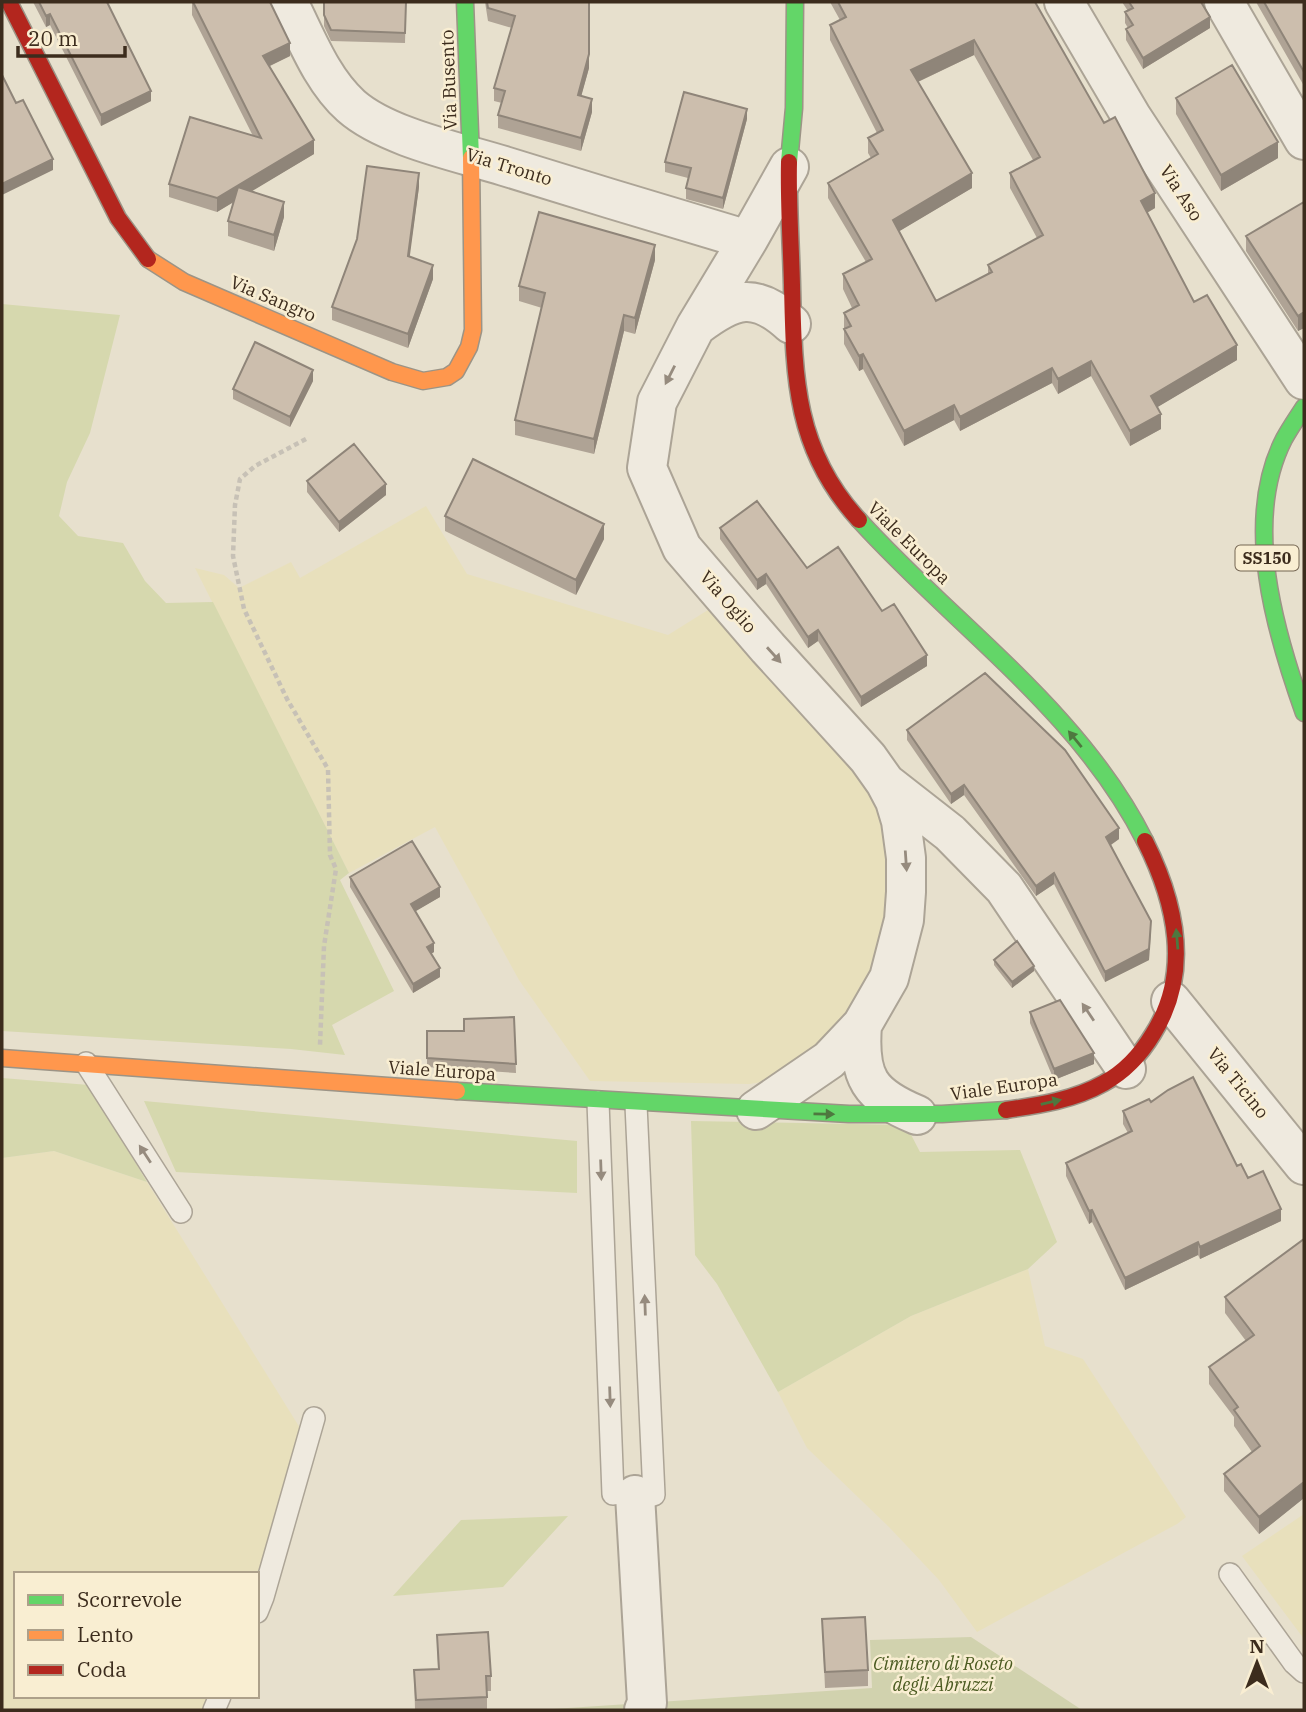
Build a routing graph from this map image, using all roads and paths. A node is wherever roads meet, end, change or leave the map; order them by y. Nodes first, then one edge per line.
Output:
1 (9, 2) edge
2 (288, 2) edge
3 (464, 2) edge
4 (795, 2) edge
5 (1065, 2) edge
6 (1224, 2) edge
7 (1304, 140) edge
8 (471, 156) junction
9 (789, 167) junction
10 (748, 240) junction
11 (791, 324) junction
12 (696, 326) junction
13 (1304, 380) edge
14 (1304, 407) edge
15 (306, 439) dead end
16 (1304, 713) edge
17 (885, 782) junction
18 (1171, 1001) junction
19 (862, 1025) junction
20 (2, 1058) edge
21 (86, 1063) junction
22 (1126, 1069) junction
23 (319, 1081) junction
24 (598, 1102) junction
25 (636, 1105) junction
26 (756, 1110) junction
27 (917, 1115) junction
28 (1304, 1164) edge
29 (181, 1212) dead end
30 (314, 1418) dead end
31 (634, 1495) junction
32 (1230, 1574) dead end
33 (259, 1606) edge
34 (1304, 1672) edge
35 (643, 1710) edge

1 - 8 street, Via Sangro
2 - 8 street, Via Tronto
3 - 8 street, Via Busento
4 - 9 street, Viale Europa
5 - 13 street, Via Aso
6 - 7 street
8 - 10 street, Via Tronto
9 - 10 street, Via Oglio
9 - 11 street, Viale Europa
10 - 12 street, Via Oglio
11 - 12 street
18 -> 11 street, Viale Europa
12 -> 17 street, Via Oglio
14 - 16 street, SS150
15 - 23 path
17 -> 19 street, Via Oglio
22 -> 17 street
18 - 22 street, Viale Europa
18 - 28 street, Via Ticino
19 - 26 street, Via Oglio
19 - 27 street
20 - 21 street, Viale Europa
21 - 23 street, Viale Europa
29 -> 21 lane
27 -> 22 street, Viale Europa
23 - 24 street, Viale Europa
24 - 25 street, Viale Europa
24 -> 31 lane
25 - 26 street, Viale Europa
31 -> 25 lane
26 -> 27 street, Viale Europa
30 - 33 lane
31 - 35 street
32 - 34 lane

